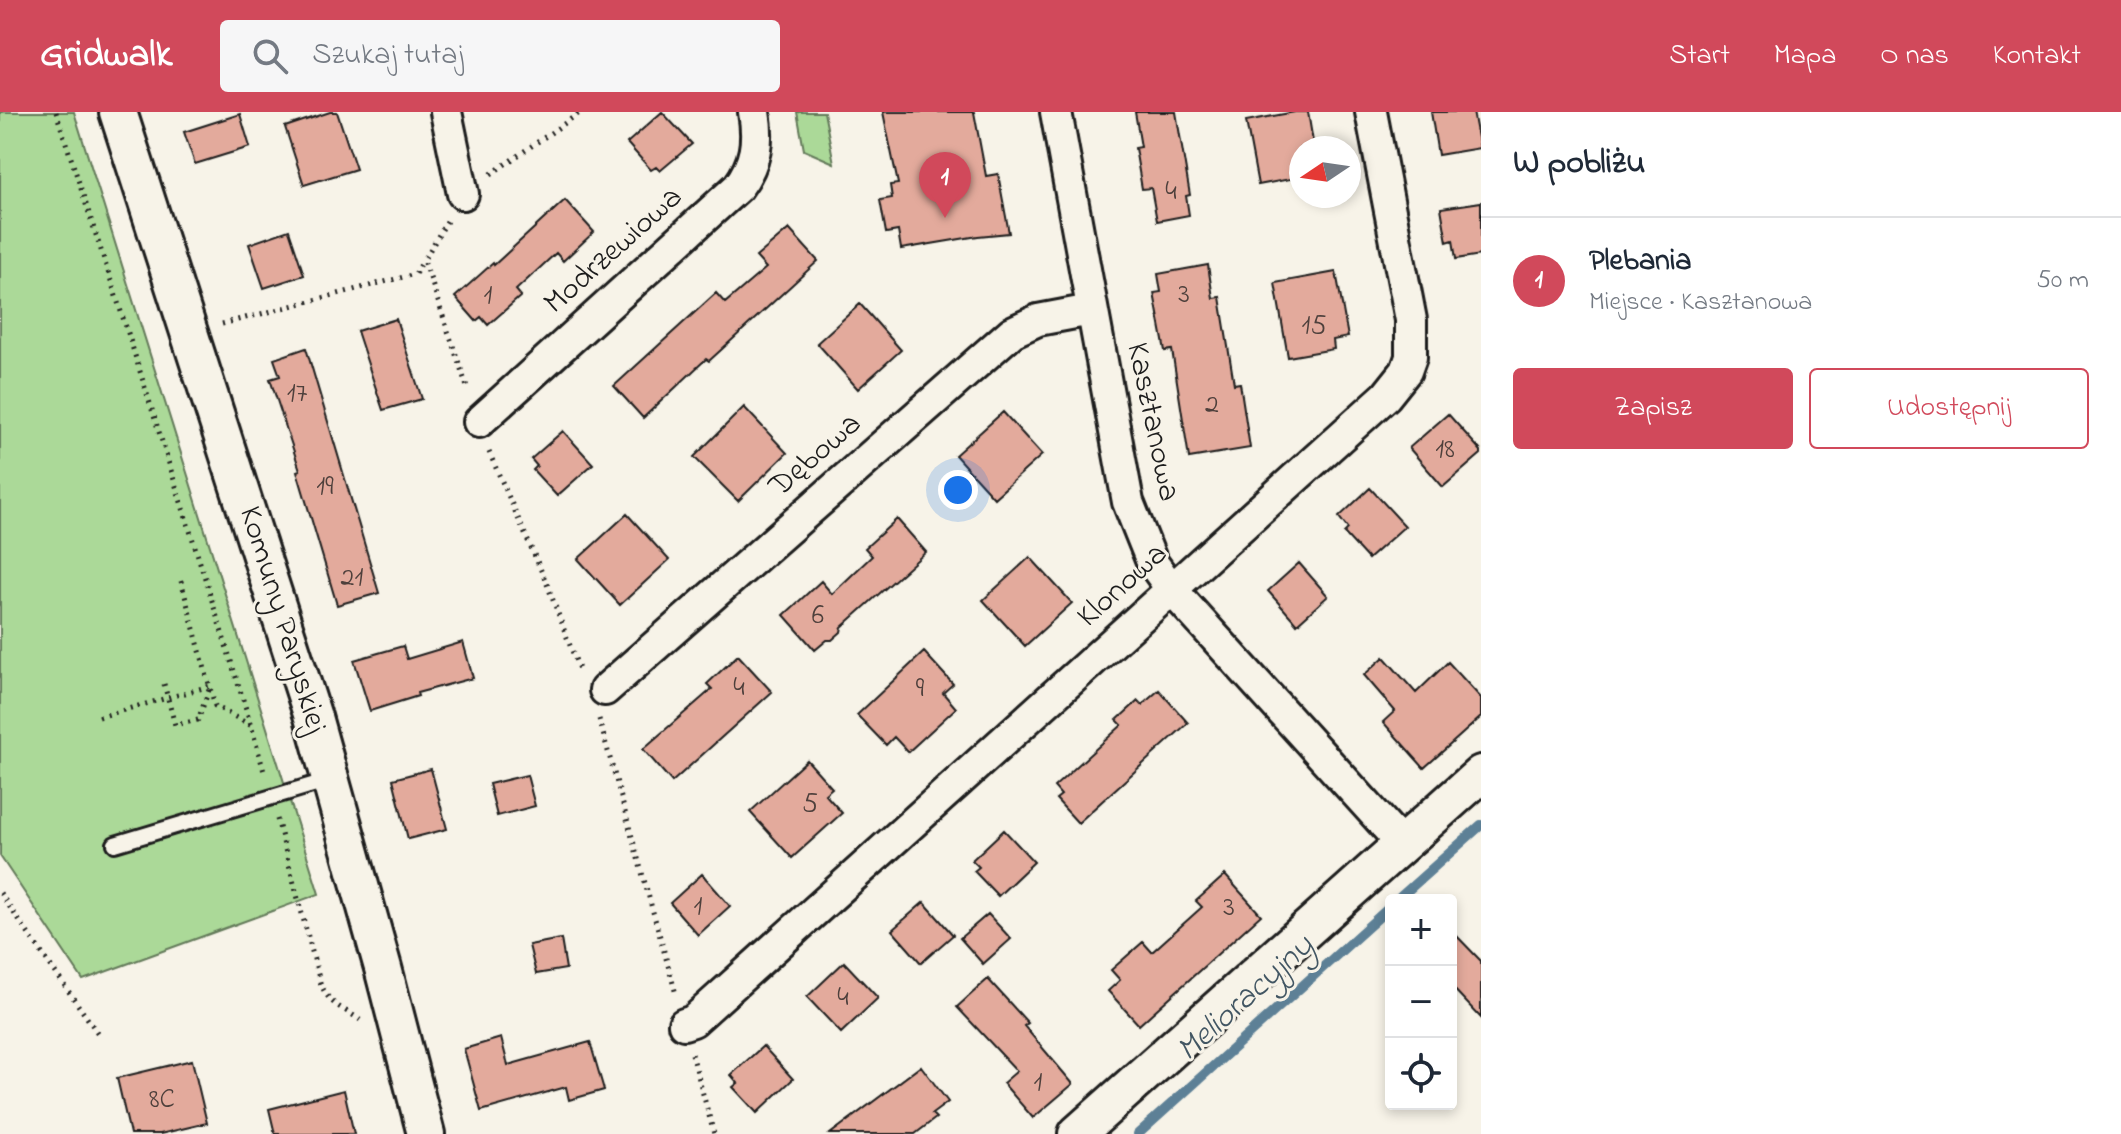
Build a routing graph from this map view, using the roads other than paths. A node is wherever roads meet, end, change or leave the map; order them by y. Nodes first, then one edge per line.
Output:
1 (118, 112) edge
2 (446, 112) edge
3 (754, 112) edge
4 (1056, 112) edge
5 (1371, 112) edge
6 (463, 194) road end
7 (1091, 310) junction
8 (479, 422) road end
9 (1172, 590) junction
10 (595, 693) road end
11 (1481, 774) edge
12 (331, 779) junction
13 (115, 844) dead end
14 (1402, 844) junction
15 (684, 1024) road end
16 (426, 1134) edge
17 (1077, 1134) edge

1 - 12 street, Komuny Paryskiej
2 - 6 street
3 - 8 street, Modrzewiowa
4 - 7 street, Kasztanowa
5 - 9 street, Klonowa
7 - 9 street, Kasztanowa
7 - 10 street, Dębowa
9 - 14 street, Kasztanowa
9 - 15 street, Klonowa
11 - 14 street
12 - 13 lane
12 - 16 street, Komuny Paryskiej
14 - 17 street

